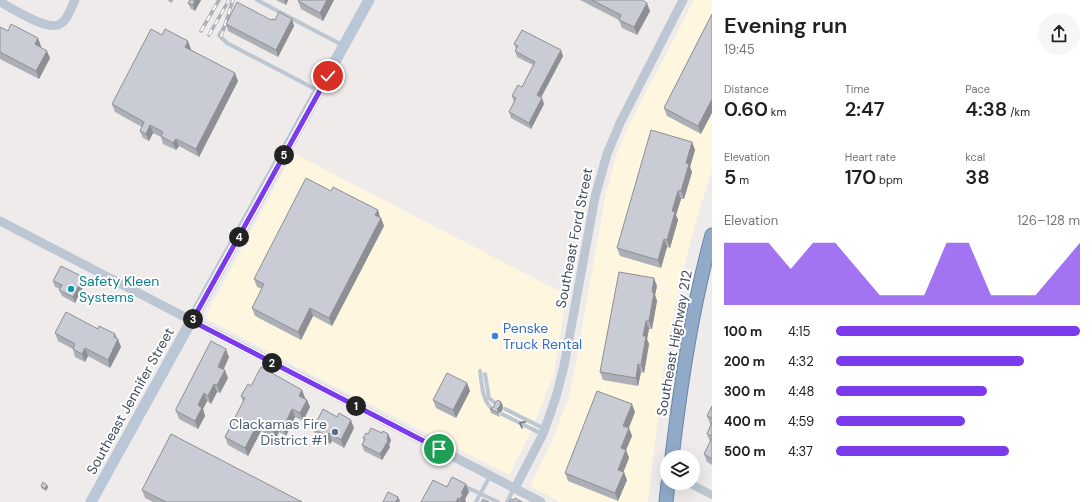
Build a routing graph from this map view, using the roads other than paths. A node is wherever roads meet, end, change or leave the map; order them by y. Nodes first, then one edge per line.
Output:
1 (75, 0) edge
2 (257, 0) edge
3 (369, 0) edge
4 (683, 0) edge
5 (0, 2) edge
6 (232, 13) edge
7 (344, 46) junction
8 (319, 91) junction
9 (0, 221) edge
10 (712, 235) edge
11 (192, 321) junction
12 (480, 371) dead end
13 (485, 374) dead end
14 (496, 404) edge
15 (493, 409) edge
16 (504, 409) dead end
17 (502, 414) dead end
18 (544, 432) junction
19 (673, 450) edge
20 (490, 476) junction
21 (455, 482) edge
22 (514, 488) junction
23 (700, 489) edge
24 (667, 490) edge
25 (480, 494) junction
26 (712, 495) edge
27 (486, 496) junction
28 (91, 502) edge
29 (476, 502) edge
30 (484, 502) edge
31 (498, 502) edge
32 (507, 502) edge
33 (541, 502) edge
34 (666, 502) edge

1 - 5 street
2 - 7 lane
3 - 7 main road, Southeast Jennifer Street
4 - 18 street, Southeast Ford Street
6 - 8 lane
7 - 8 main road, Southeast Jennifer Street
8 - 11 main road, Southeast Jennifer Street
9 - 11 street
10 - 19 highway, Southeast Highway 212
11 - 20 street
11 - 28 main road, Southeast Jennifer Street
12 - 15 lane
13 - 14 lane
16 - 18 lane
18 -> 17 lane
18 - 22 street, Southeast Ford Street
20 - 22 street
20 - 25 lane
21 - 25 lane
22 - 32 lane
22 - 33 street
23 - 26 street
24 - 34 highway
25 - 27 lane
25 - 29 lane
27 - 30 lane
27 - 31 lane

